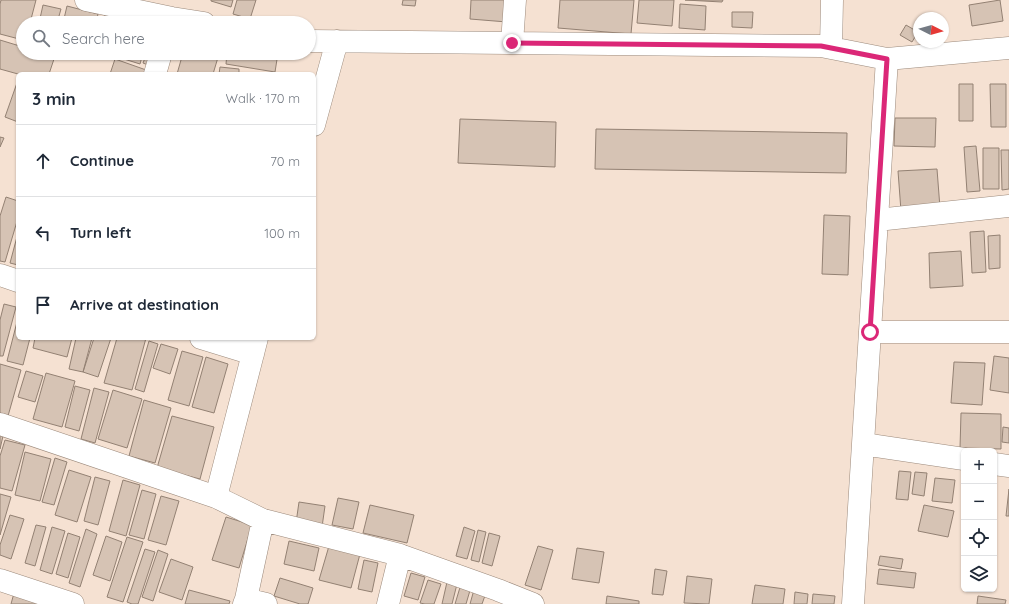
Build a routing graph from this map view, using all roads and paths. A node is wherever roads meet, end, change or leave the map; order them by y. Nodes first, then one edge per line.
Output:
1 (86, 0) edge
2 (515, 0) edge
3 (832, 0) edge
4 (173, 14) edge
5 (316, 40) edge
6 (336, 41) junction
7 (512, 43) junction
8 (831, 48) junction
9 (1009, 48) edge
10 (887, 59) junction
11 (159, 60) edge
12 (156, 72) edge
13 (316, 117) edge
14 (1009, 206) edge
15 (877, 220) junction
16 (0, 276) edge
17 (16, 280) edge
18 (870, 332) junction
19 (1009, 332) edge
20 (214, 340) edge
21 (255, 346) edge
22 (0, 424) edge
23 (863, 444) junction
24 (961, 460) edge
25 (997, 464) edge
26 (1009, 466) edge
27 (216, 497) junction
28 (263, 520) junction
29 (400, 555) junction
30 (0, 580) edge
31 (252, 602) edge
32 (73, 604) edge
33 (388, 604) edge
34 (533, 604) edge
35 (853, 604) edge

1 - 4 street
2 - 7 street
3 - 8 street
5 - 6 street
6 - 7 street
6 - 13 street
7 - 8 street
8 - 10 street
9 - 10 street
10 - 15 street
11 - 12 street
14 - 15 street
15 - 18 street
16 - 17 street
18 - 19 street
18 - 23 street
20 - 21 street
21 - 27 street
22 - 27 street
23 - 24 street
23 - 35 street
25 - 26 street
27 - 28 street
28 - 29 street
28 - 31 street
29 - 33 street
29 - 34 street
30 - 32 street

